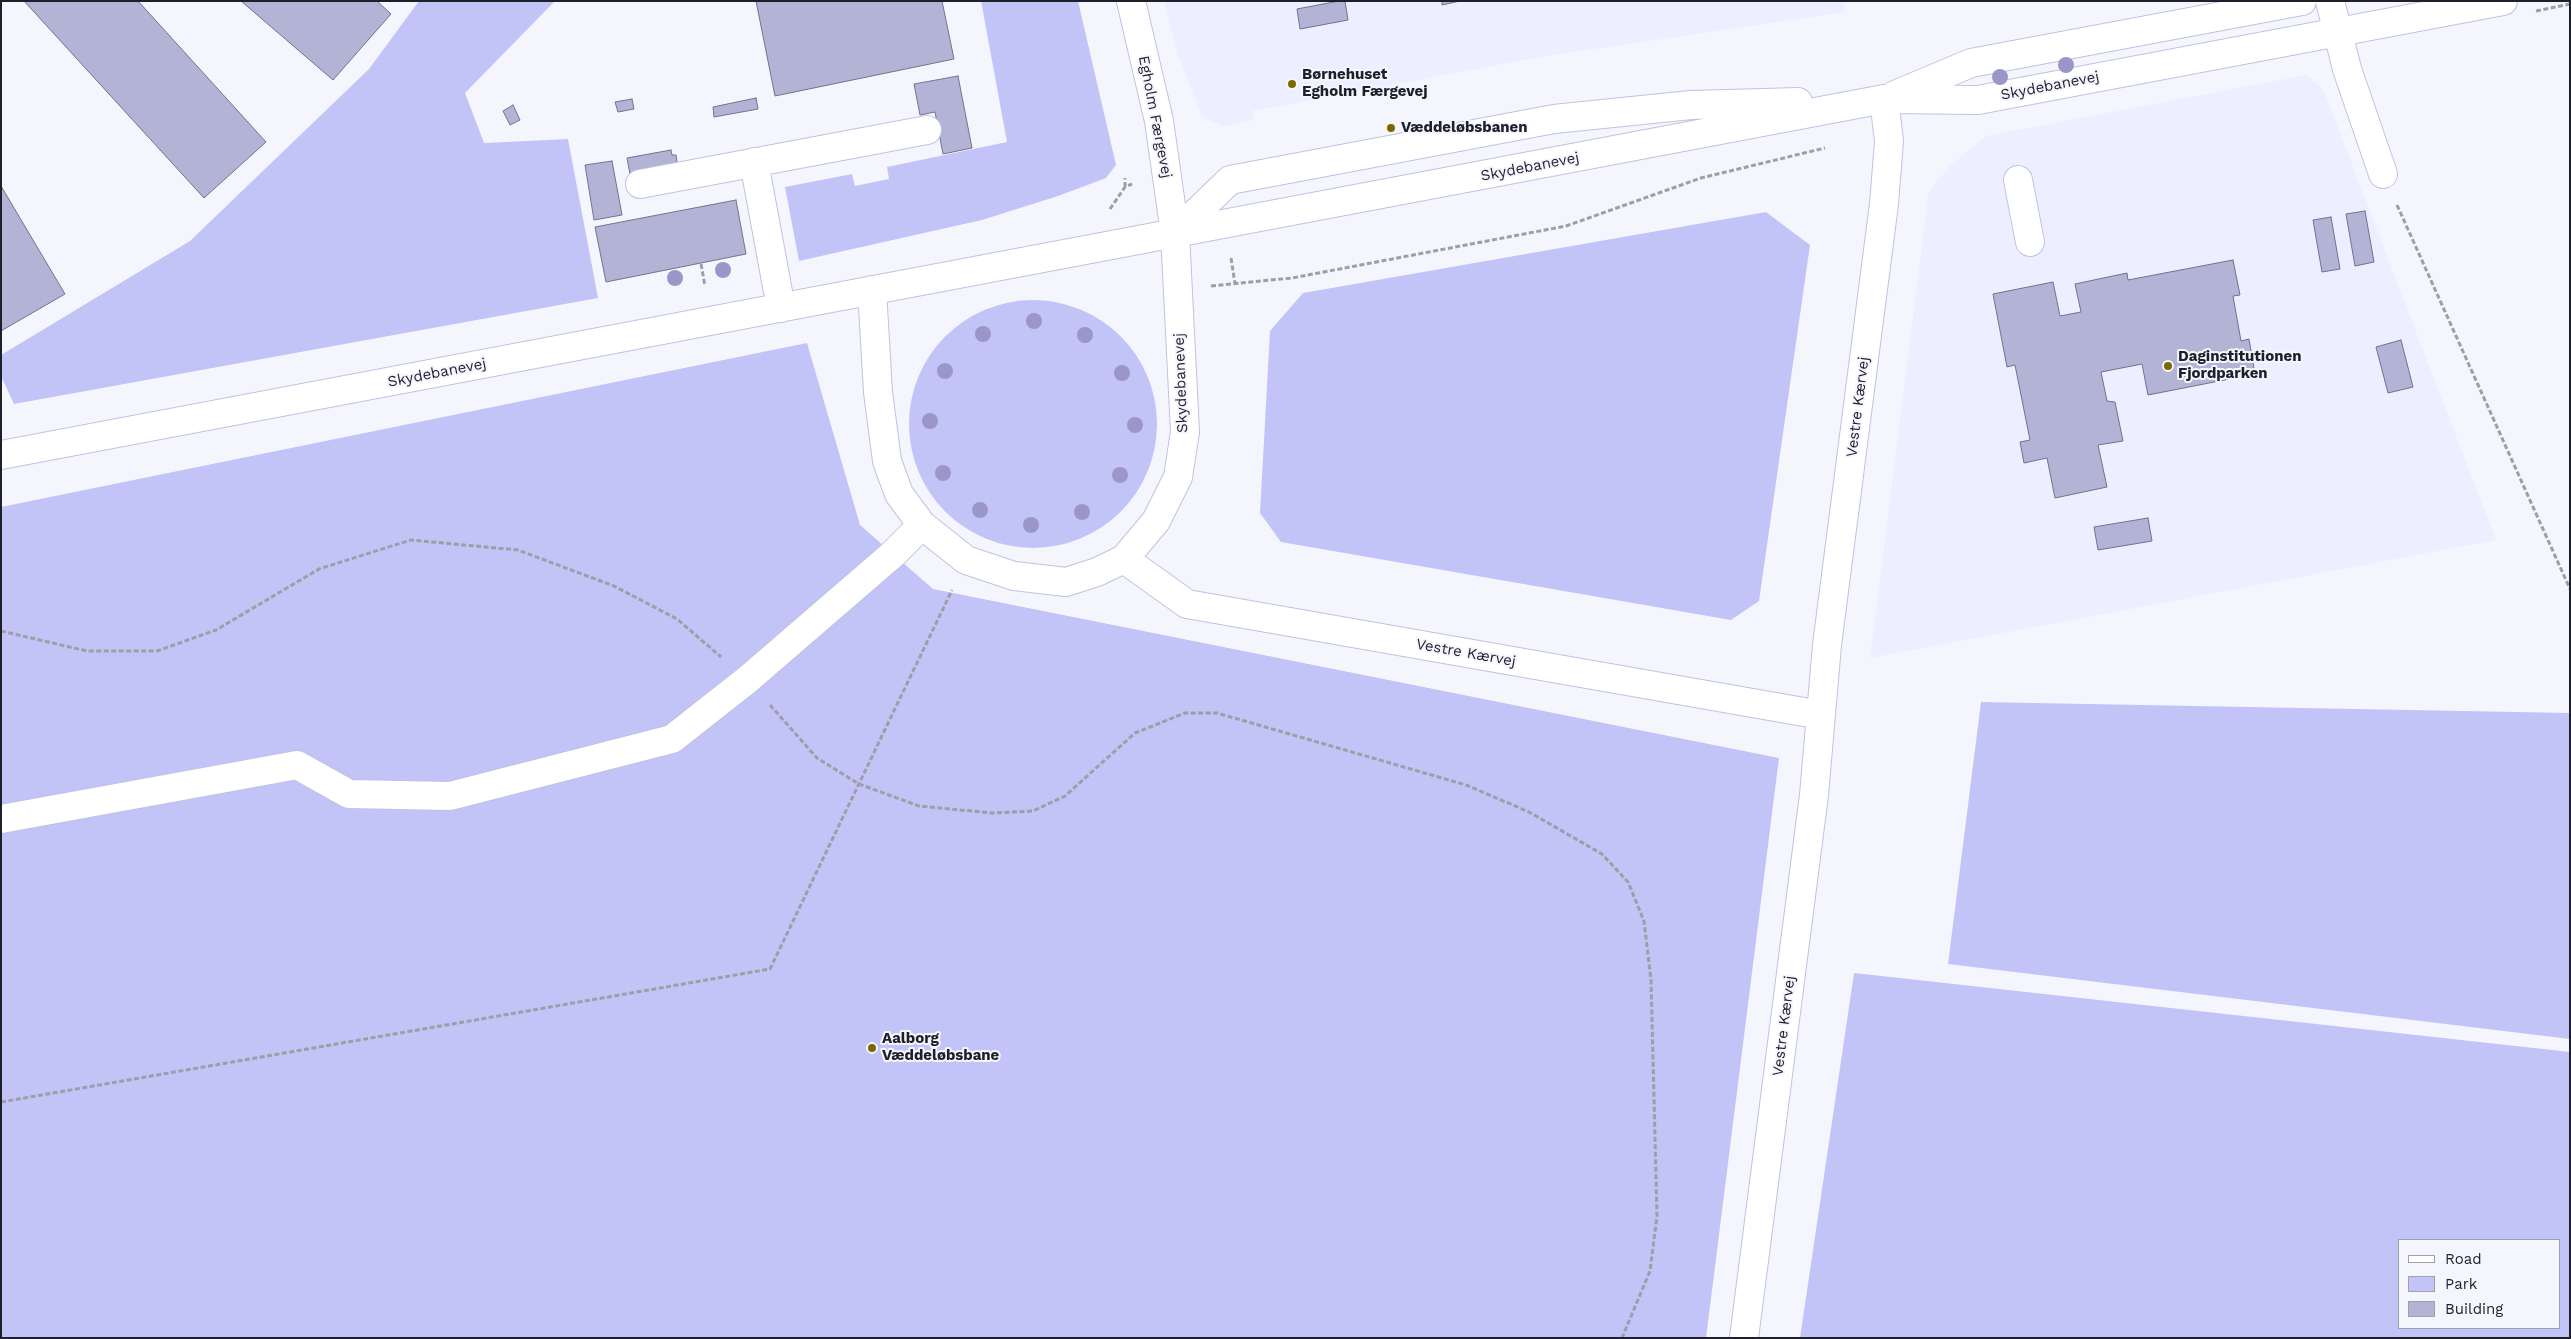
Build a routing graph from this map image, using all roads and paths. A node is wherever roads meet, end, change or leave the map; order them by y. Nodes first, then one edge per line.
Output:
1 (1131, 1) edge
2 (2302, 1) edge
3 (2330, 1) edge
4 (2503, 1) edge
5 (2206, 10) edge
6 (2338, 32) junction
7 (2215, 55) junction
8 (1884, 99) junction
9 (927, 130) dead end
10 (754, 162) junction
11 (2383, 174) joint
12 (1126, 178) dead end
13 (2018, 180) dead end
14 (640, 184) dead end
15 (1125, 187) dead end
16 (1175, 233) junction
17 (2030, 242) dead end
18 (872, 290) junction
19 (782, 308) junction
20 (1, 455) edge
21 (922, 525) junction
22 (1124, 559) junction
23 (966, 560) junction
24 (2570, 588) edge
25 (1, 631) edge
26 (747, 680) junction
27 (1821, 715) junction
28 (859, 784) junction
29 (1, 820) edge
30 (1, 1102) edge
31 (1622, 1338) edge
32 (1744, 1338) edge

1 - 16 street, Egholm Færgevej
2 - 5 street, Skydebanevej
3 - 6 street
4 - 6 street, Skydebanevej
5 - 7 street
5 - 8 street, Skydebanevej
6 - 7 street, Skydebanevej
6 - 11 street
7 - 8 street, Skydebanevej
8 - 16 street, Skydebanevej
8 - 16 street
8 - 27 street, Vestre Kærvej
9 - 10 street
10 - 14 street
10 - 19 street
11 - 24 path
12 - 15 path
13 - 17 street
16 - 18 street, Skydebanevej
16 - 22 street, Skydebanevej
18 - 19 street, Skydebanevej
18 - 21 street, Skydebanevej
19 - 20 street, Skydebanevej
21 - 23 street, Skydebanevej
21 - 26 street
22 - 23 street, Skydebanevej
22 - 27 street, Vestre Kærvej
23 - 28 path
25 - 26 path
26 - 28 path
26 - 29 street
27 - 32 street, Vestre Kærvej
28 - 30 path
28 - 31 path

